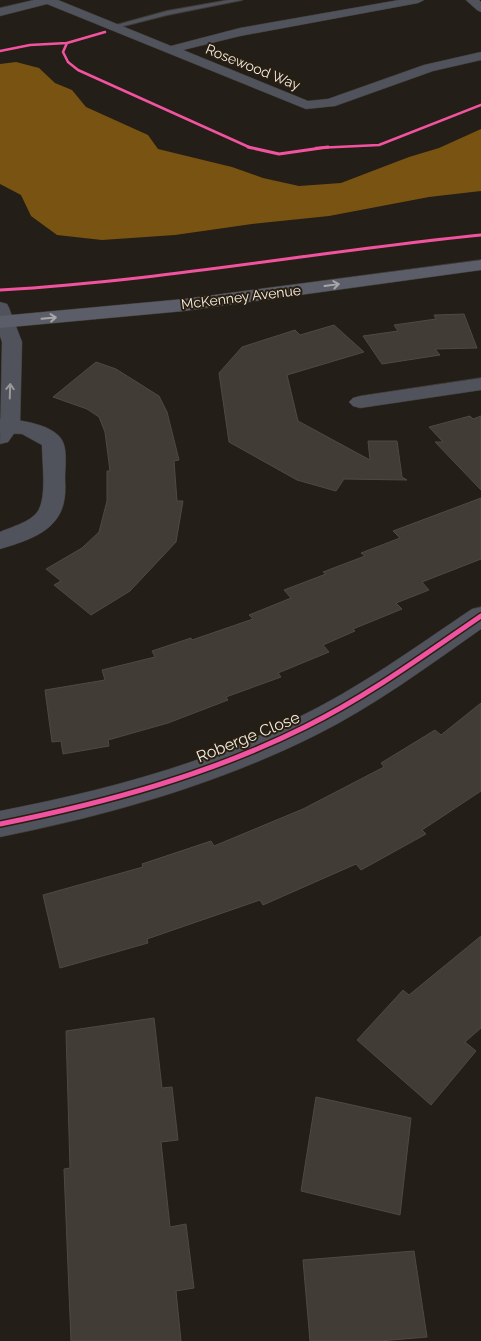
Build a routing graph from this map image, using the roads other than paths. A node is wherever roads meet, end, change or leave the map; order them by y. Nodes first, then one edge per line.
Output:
1 (48, 0) edge
2 (239, 0) edge
3 (418, 0) edge
4 (472, 0) edge
5 (481, 8) edge
6 (0, 12) edge
7 (112, 26) junction
8 (169, 50) junction
9 (481, 56) edge
10 (481, 249) edge
11 (481, 265) edge
12 (1, 314) edge
13 (481, 384) edge
14 (360, 402) dead end
15 (3, 429) edge
16 (0, 541) edge
17 (481, 616) edge
18 (0, 824) edge

1 - 6 street
1 - 7 street, Rosewood Way
2 - 7 lane
3 - 8 street
4 - 5 street
7 - 8 street, Rosewood Way
8 - 9 street, Rosewood Way
10 - 12 main road, McKenney Avenue
12 -> 11 main road, McKenney Avenue
15 -> 12 street
13 - 14 street
15 - 16 street
17 - 18 street, Roberge Close

